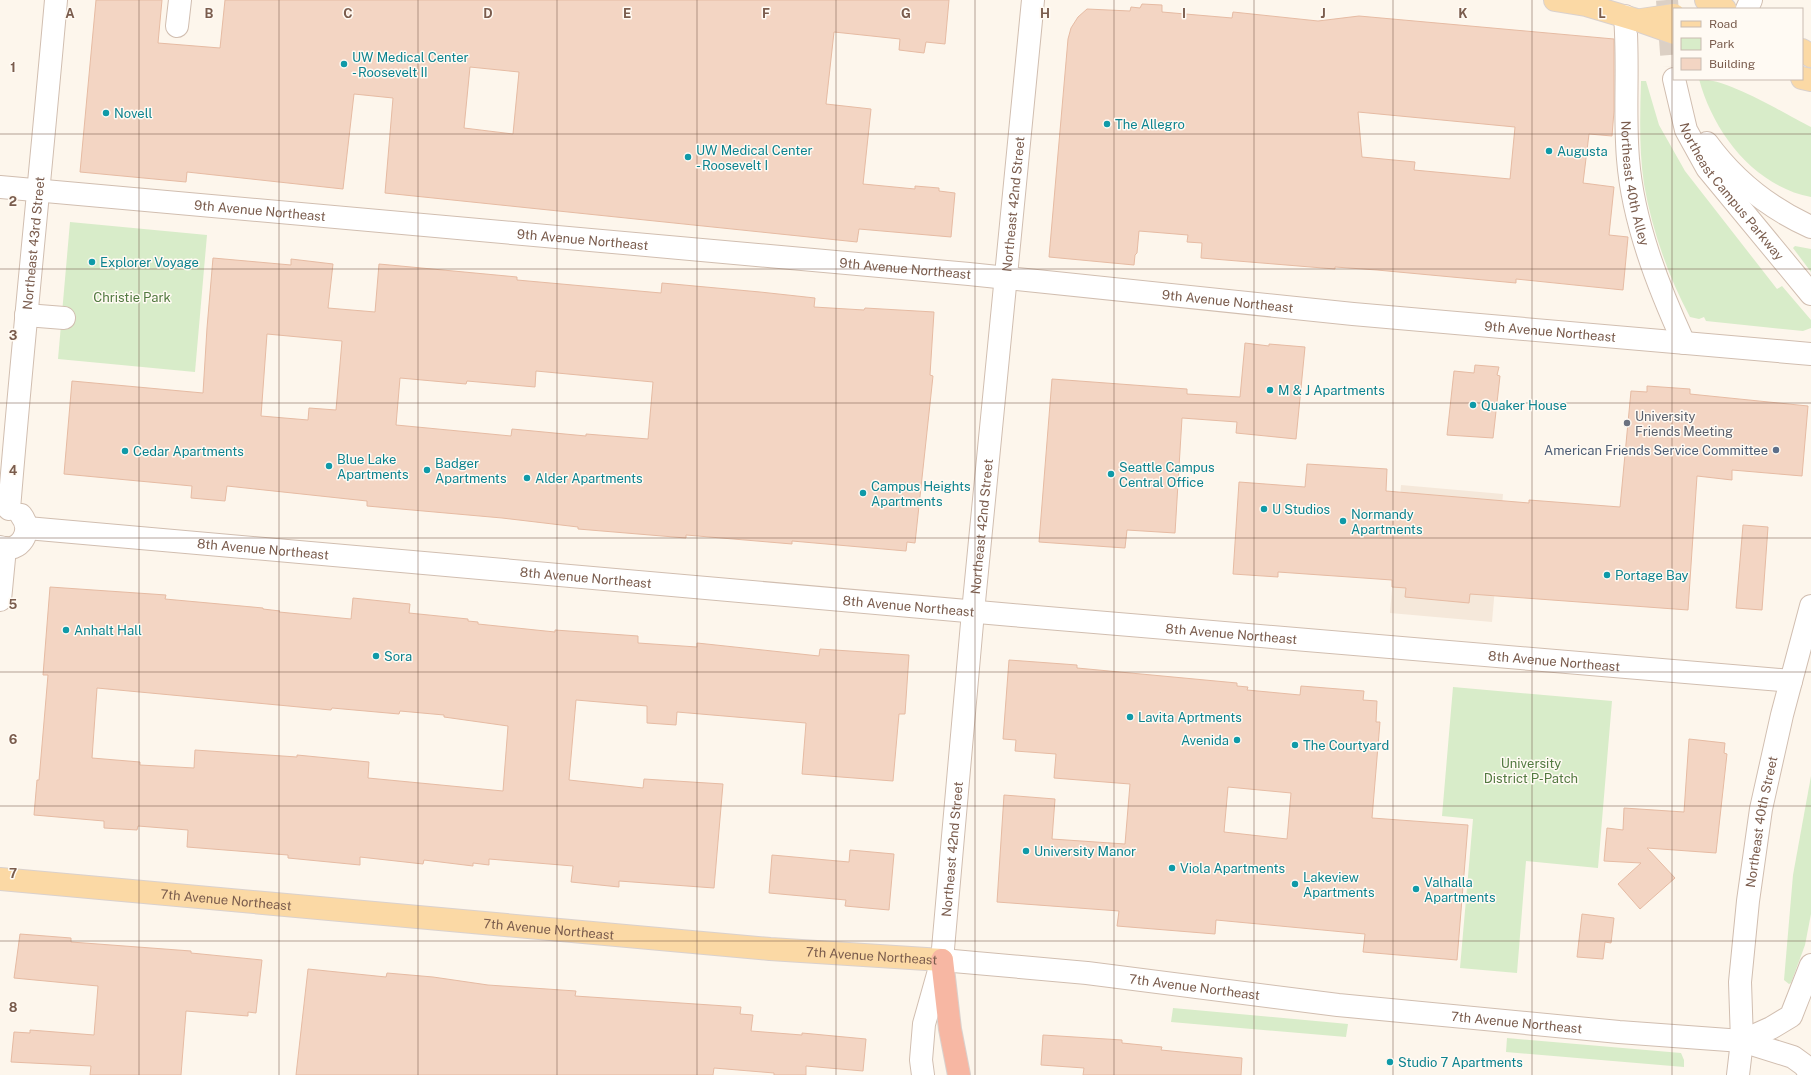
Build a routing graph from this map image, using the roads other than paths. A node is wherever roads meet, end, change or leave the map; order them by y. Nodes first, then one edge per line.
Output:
1 (56, 0) edge
2 (180, 0) edge
3 (1034, 0) edge
4 (1555, 0) edge
5 (1706, 0) edge
6 (1723, 8) edge
7 (1673, 15) edge
8 (1632, 18) junction
9 (177, 26) dead end
10 (1673, 33) edge
11 (1674, 80) edge
12 (1681, 109) junction
13 (0, 187) edge
14 (40, 190) junction
15 (1811, 226) edge
16 (1007, 278) junction
17 (1811, 294) edge
18 (26, 315) junction
19 (64, 318) dead end
20 (1684, 343) junction
21 (1811, 354) edge
22 (4, 510) edge
23 (27, 528) junction
24 (2, 547) edge
25 (0, 600) edge
26 (1811, 606) edge
27 (973, 612) junction
28 (1791, 681) junction
29 (0, 879) edge
30 (942, 960) junction
31 (1811, 965) edge
32 (1742, 1041) junction
33 (923, 1075) edge
34 (959, 1075) edge
35 (1738, 1075) edge
36 (1811, 1075) edge

1 - 14 street, Northeast 43rd Street
2 - 9 street
3 - 16 street, Northeast 42nd Street
4 - 8 main road
5 - 6 main road
7 - 8 main road, bridge
8 - 10 main road, bridge
8 - 20 street, Northeast 40th Alley
11 - 12 street, Northeast Campus Parkway
12 - 15 street
12 - 17 street, Northeast Campus Parkway
13 - 14 street, 9th Avenue Northeast
14 - 16 street, 9th Avenue Northeast
14 - 18 street, Northeast 43rd Street
16 - 20 street, 9th Avenue Northeast
16 - 27 street, Northeast 42nd Street
18 - 19 street
18 - 22 street, Northeast 43rd Street
20 - 21 street, 9th Avenue Northeast
22 - 23 street
23 - 24 street
23 - 27 street, 8th Avenue Northeast
24 - 25 street
26 - 28 street, Northeast 40th Street
27 - 28 street, 8th Avenue Northeast
27 - 30 street, Northeast 42nd Street
28 - 32 street, Northeast 40th Street
29 - 30 main road, 7th Avenue Northeast
30 - 32 street, 7th Avenue Northeast
30 - 33 street, Northeast 42nd Street
30 - 34 highway
31 - 32 street
32 - 35 street, Northeast 40th Street
32 - 36 street

